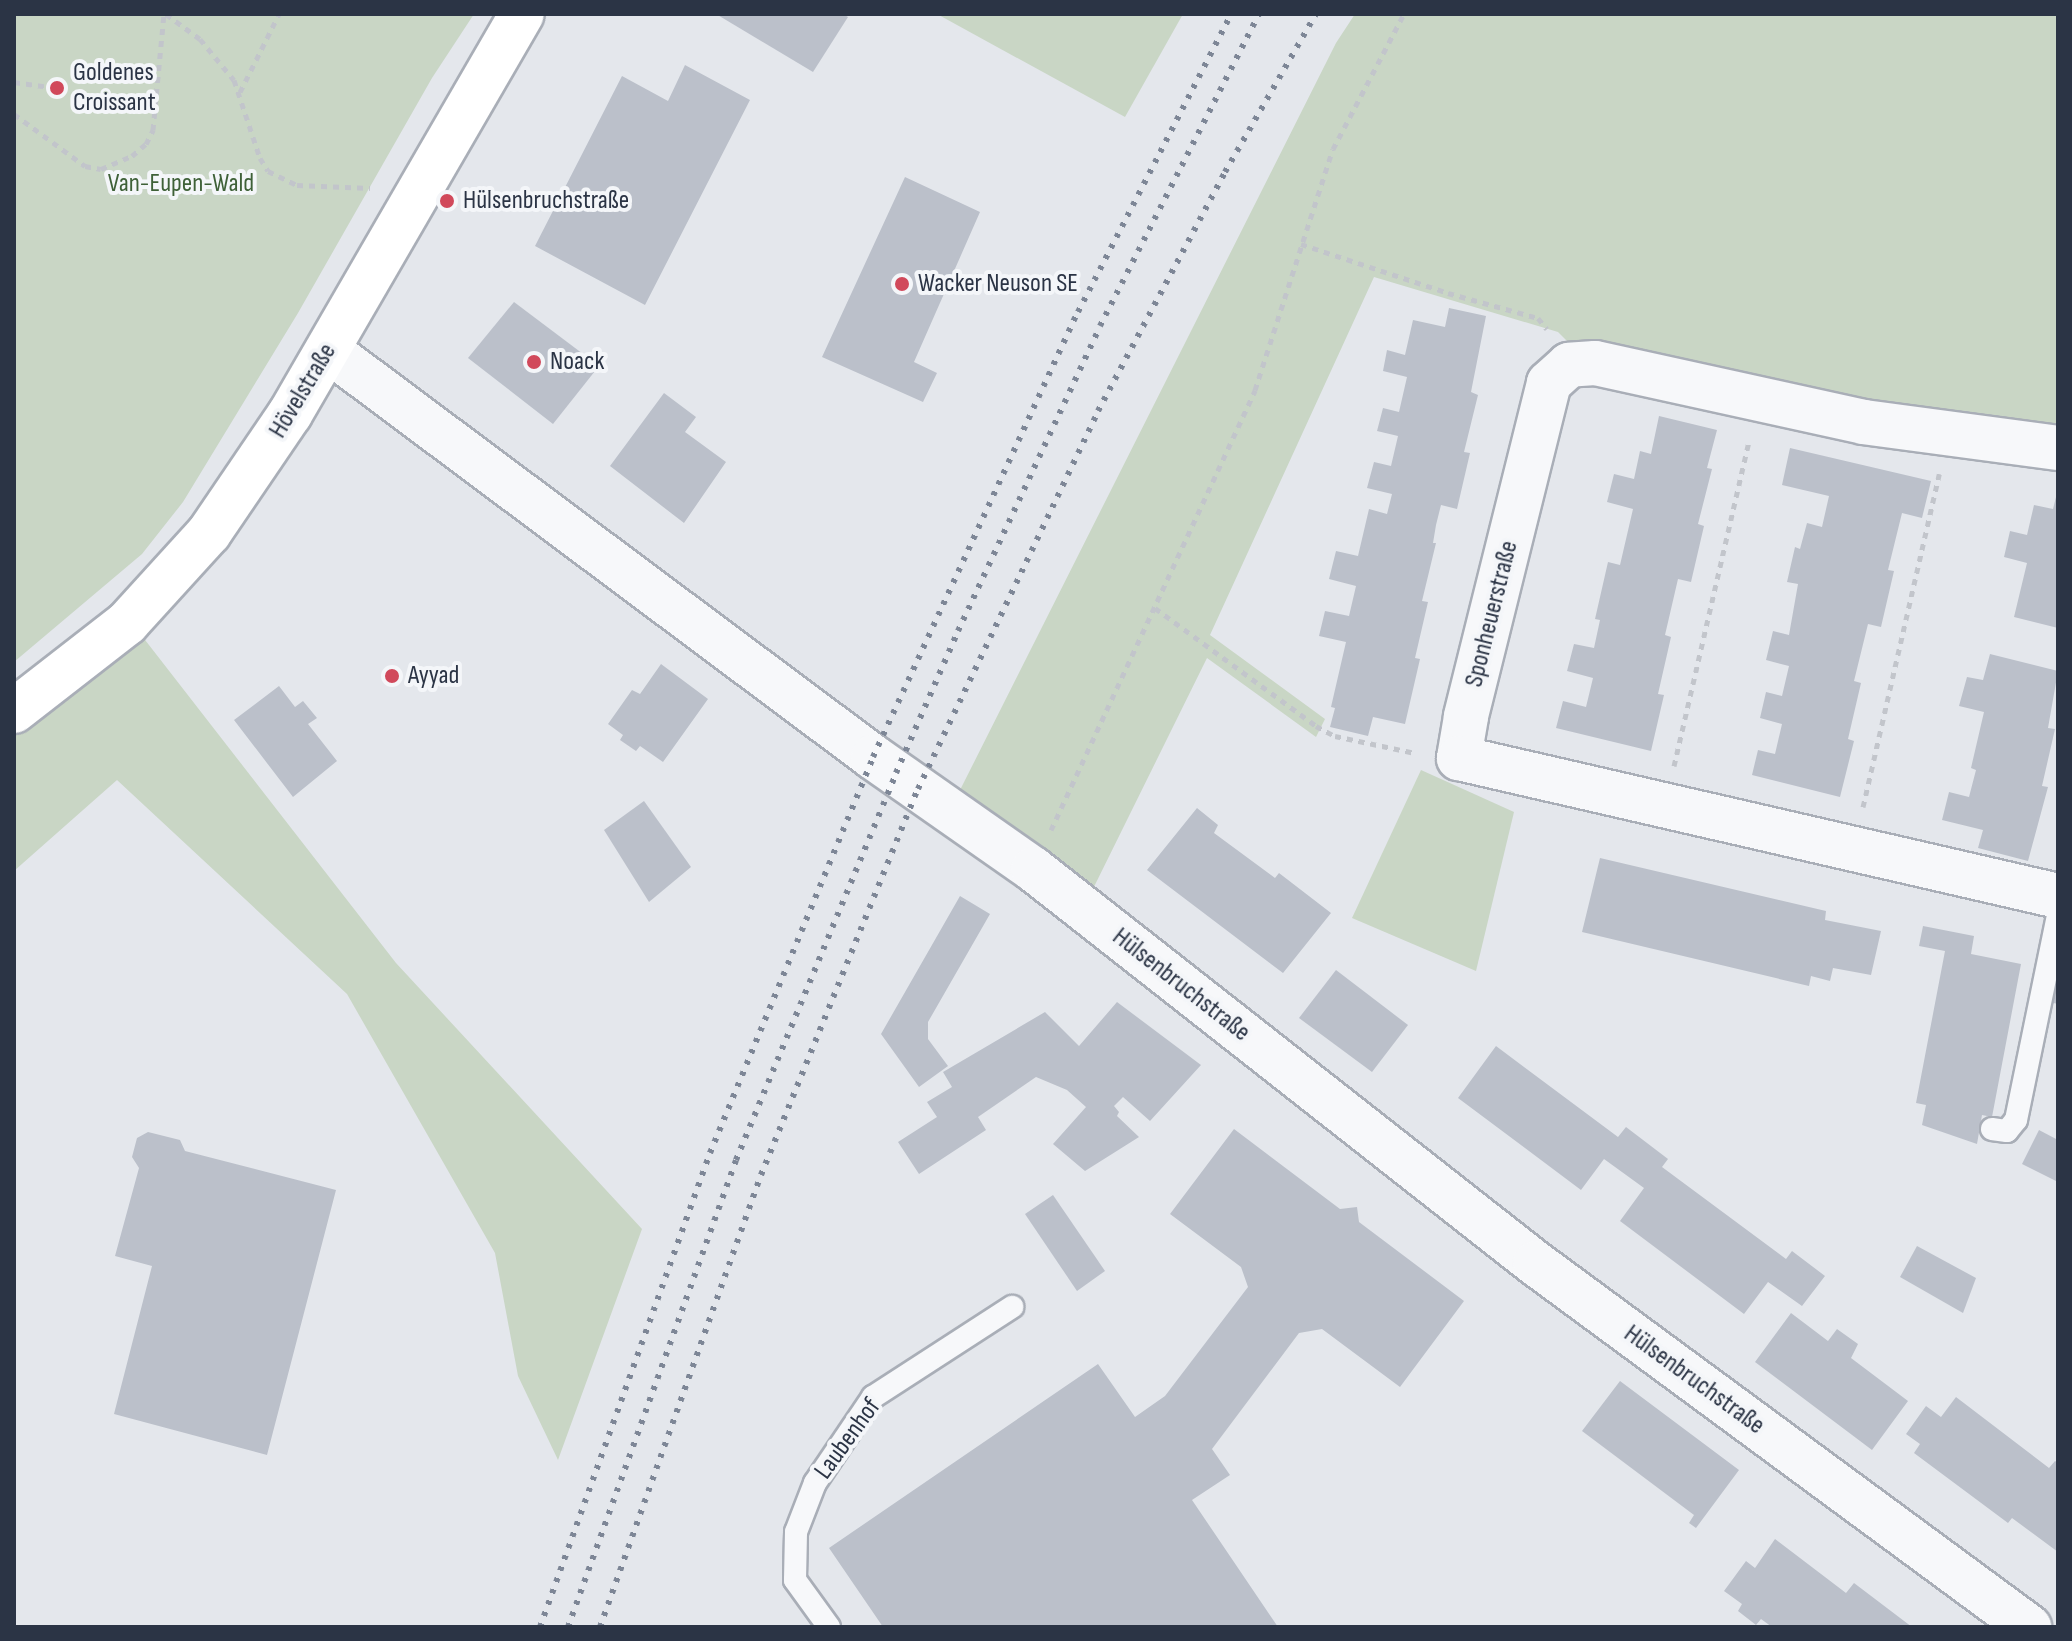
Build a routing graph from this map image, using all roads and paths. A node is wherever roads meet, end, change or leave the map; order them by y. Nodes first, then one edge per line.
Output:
1 (165, 14) edge
2 (279, 14) edge
3 (522, 14) edge
4 (1404, 14) edge
5 (14, 82) edge
6 (57, 88) dead end
7 (240, 93) junction
8 (14, 114) edge
9 (422, 186) junction
10 (1301, 244) junction
11 (328, 350) junction
12 (1569, 365) junction
13 (1759, 400) junction
14 (1947, 434) junction
15 (2058, 448) edge
16 (1155, 608) junction
17 (14, 711) edge
18 (1459, 758) junction
19 (1665, 806) junction
20 (1852, 850) junction
21 (1033, 869) junction
22 (2058, 896) edge
23 (2058, 916) edge
24 (1992, 1129) dead end
25 (1012, 1307) dead end
26 (829, 1627) edge
27 (2029, 1627) edge

1 - 7 path
1 - 8 path
2 - 7 path
3 - 9 main road, Hövelstraße
4 - 10 path
5 - 6 path
7 - 9 path
9 - 11 main road, Hövelstraße
10 - 12 path
10 - 16 path
11 - 17 main road, Hövelstraße
11 - 21 street, Hülsenbruchstraße
12 - 13 street
12 - 18 street, Sponheuerstraße
13 - 14 street
13 - 19 path
14 - 15 street
14 - 20 path
16 - 18 path
16 - 21 path
18 - 19 street
19 - 20 street
20 - 22 street
21 - 27 street, Hülsenbruchstraße
23 - 24 lane
25 - 26 lane, Laubenhof

